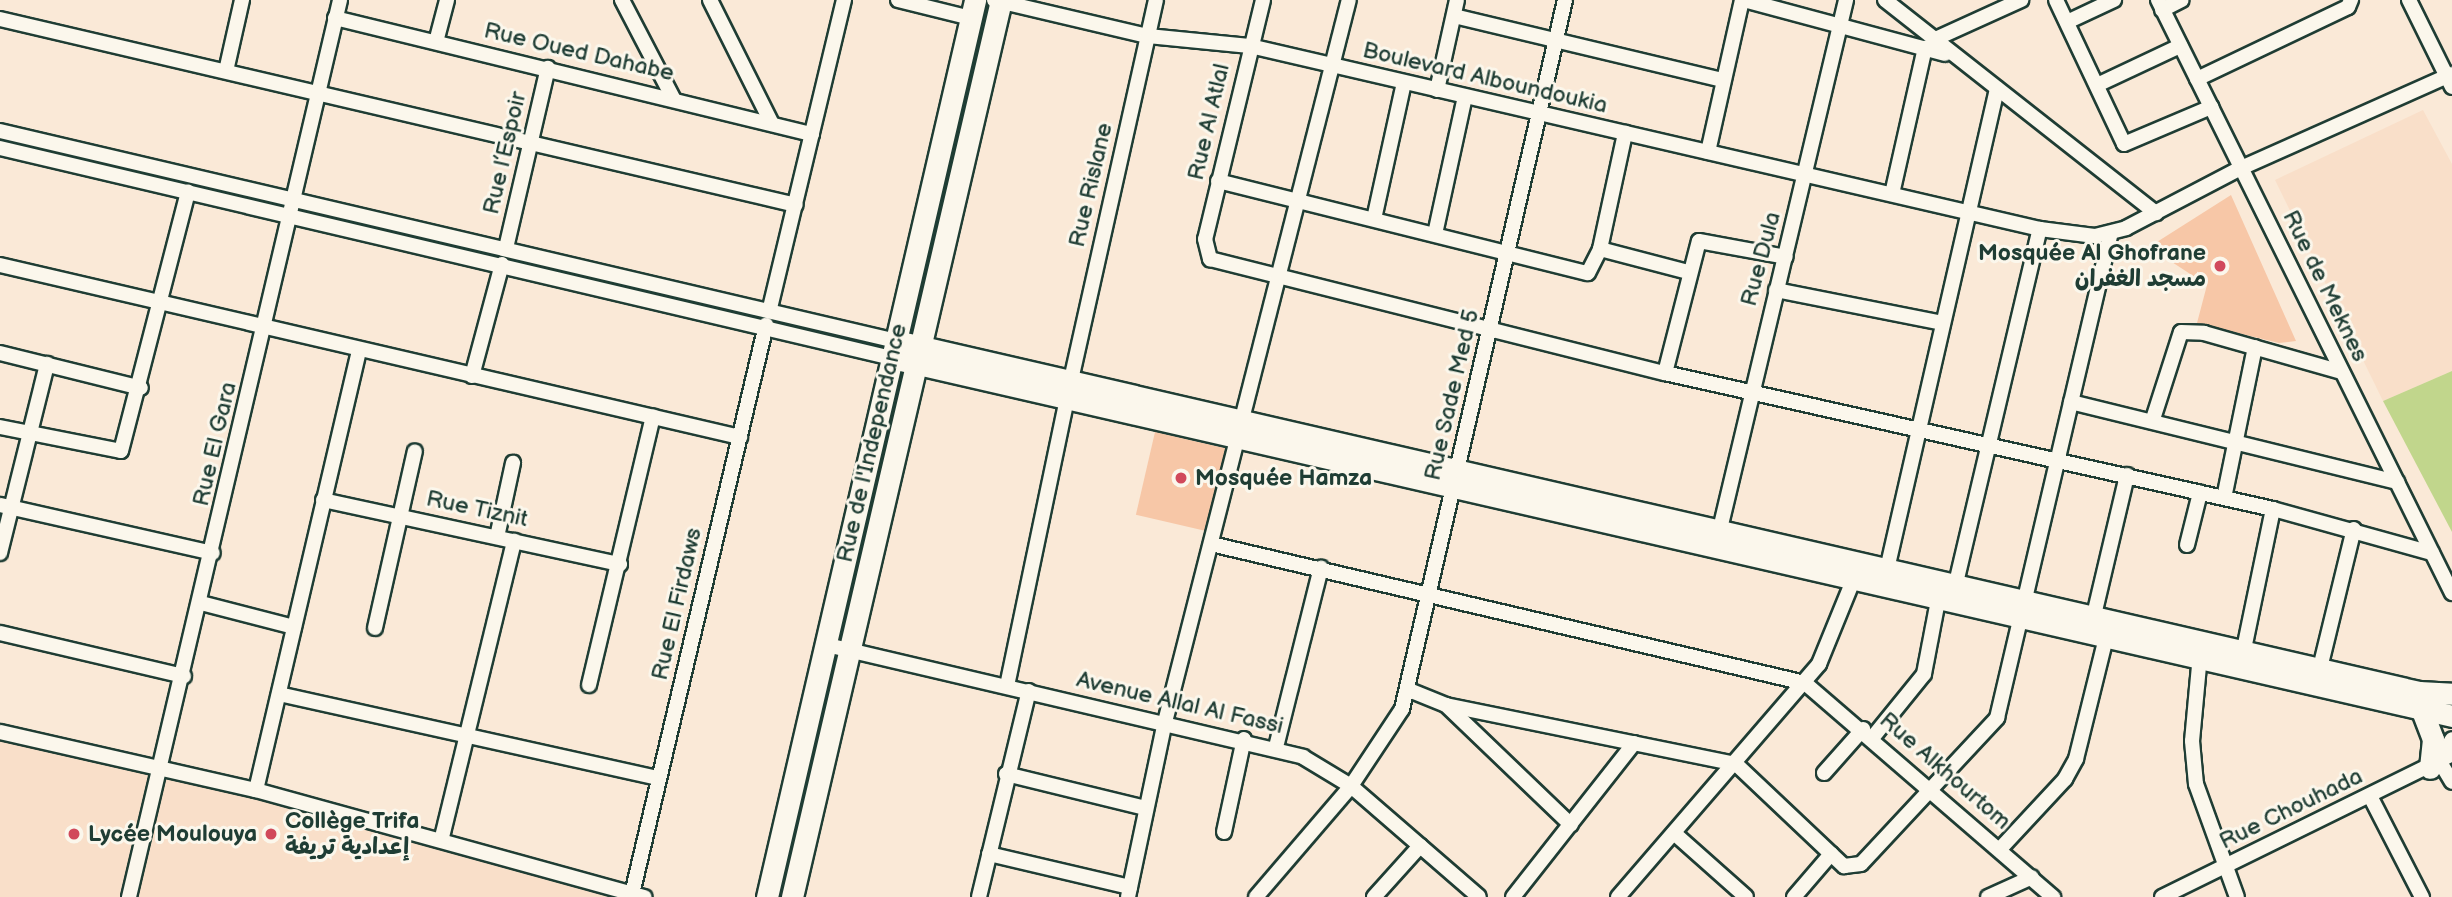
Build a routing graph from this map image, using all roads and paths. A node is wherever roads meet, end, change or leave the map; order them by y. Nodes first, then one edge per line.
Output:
1 (242, 0) edge
2 (340, 0) edge
3 (447, 0) edge
4 (622, 0) edge
5 (845, 0) edge
6 (898, 0) edge
7 (1156, 0) edge
8 (1263, 0) edge
9 (1349, 0) edge
10 (1457, 0) edge
11 (1565, 0) edge
12 (1743, 0) edge
13 (1846, 0) edge
14 (1885, 0) edge
15 (2021, 0) edge
16 (2056, 0) edge
17 (2114, 0) edge
18 (2182, 0) edge
19 (2351, 0) edge
20 (2409, 0) edge
21 (713, 1) edge
22 (998, 1) edge
23 (2160, 5) edge
24 (973, 9) edge
25 (1454, 16) junction
26 (335, 18) junction
27 (0, 19) edge
28 (2067, 22) junction
29 (1841, 23) junction
30 (1147, 36) junction
31 (1556, 39) junction
32 (436, 42) junction
33 (1929, 44) junction
34 (1250, 46) junction
35 (2180, 46) junction
36 (1331, 66) junction
37 (548, 68) junction
38 (226, 71) junction
39 (2197, 79) junction
40 (2450, 79) edge
41 (1723, 80) junction
42 (1404, 82) junction
43 (2097, 85) junction
44 (1997, 89) junction
45 (1437, 90) junction
46 (319, 93) junction
47 (1465, 96) junction
48 (673, 98) junction
49 (2211, 107) junction
50 (1539, 114) junction
51 (771, 122) junction
52 (0, 131) edge
53 (1625, 133) junction
54 (812, 134) junction
55 (530, 142) junction
56 (0, 148) edge
57 (1708, 152) junction
58 (2241, 168) junction
59 (1806, 174) junction
60 (1218, 181) junction
61 (188, 191) junction
62 (1892, 194) junction
63 (296, 199) junction
64 (1297, 200) junction
65 (796, 205) junction
66 (1966, 212) junction
67 (2156, 213) junction
68 (292, 215) junction
69 (1374, 219) junction
70 (2040, 229) junction
71 (1435, 234) junction
72 (2110, 235) junction
73 (506, 248) junction
74 (1600, 249) junction
75 (1508, 254) junction
76 (1786, 257) junction
77 (502, 264) junction
78 (0, 265) edge
79 (1688, 272) junction
80 (1277, 279) junction
81 (1776, 290) junction
82 (160, 303) junction
83 (770, 309) junction
84 (1943, 323) junction
85 (766, 325) junction
86 (265, 329) junction
87 (1490, 329) junction
88 (2255, 347) junction
89 (359, 350) junction
90 (894, 350) junction
91 (0, 353) edge
92 (919, 354) junction
93 (47, 364) junction
94 (2342, 372) junction
95 (1665, 373) junction
96 (472, 376) junction
97 (141, 388) junction
98 (1069, 388) junction
99 (1751, 391) junction
100 (2071, 402) junction
101 (653, 417) junction
102 (2153, 419) junction
103 (1919, 426) junction
104 (0, 427) edge
105 (1240, 427) junction
106 (30, 434) junction
107 (740, 437) junction
108 (2235, 439) junction
109 (1988, 442) junction
110 (415, 451) dead end
111 (2058, 459) junction
112 (513, 463) dead end
113 (2127, 475) junction
114 (1456, 477) junction
115 (2397, 482) junction
116 (2200, 492) junction
117 (2224, 498) junction
118 (323, 500) junction
119 (6, 506) edge
120 (2273, 509) junction
121 (400, 516) junction
122 (1720, 529) junction
123 (2354, 529) junction
124 (497, 537) junction
125 (514, 541) junction
126 (1210, 544) junction
127 (2187, 545) dead end
128 (0, 552) edge
129 (213, 553) junction
130 (2432, 553) junction
131 (620, 564) junction
132 (1321, 568) junction
133 (1885, 575) junction
134 (1855, 576) junction
135 (1956, 583) junction
136 (2452, 593) edge
137 (1430, 594) junction
138 (1939, 595) junction
139 (201, 603) junction
140 (2024, 607) junction
141 (2094, 615) junction
142 (294, 627) junction
143 (375, 628) dead end
144 (0, 633) edge
145 (2107, 634) junction
146 (827, 645) junction
147 (2244, 649) junction
148 (850, 650) junction
149 (2200, 655) junction
150 (2320, 668) junction
151 (184, 676) junction
152 (1805, 683) junction
153 (589, 685) dead end
154 (1007, 686) junction
155 (1409, 690) junction
156 (1029, 691) junction
157 (279, 694) junction
158 (2452, 695) edge
159 (1446, 705) junction
160 (2421, 708) junction
161 (2452, 716) edge
162 (1165, 722) junction
163 (0, 732) edge
164 (1868, 733) junction
165 (465, 738) junction
166 (1244, 739) junction
167 (2452, 739) edge
168 (1634, 743) junction
169 (1276, 747) junction
170 (2441, 761) edge
171 (1736, 764) junction
172 (160, 771) junction
173 (1824, 773) dead end
174 (1006, 774) junction
175 (659, 778) junction
176 (2452, 782) edge
177 (1351, 786) junction
178 (257, 790) junction
179 (1932, 790) junction
180 (2370, 796) junction
181 (1146, 808) junction
182 (1571, 825) junction
183 (1223, 832) dead end
184 (1674, 833) junction
185 (442, 837) junction
186 (1420, 846) junction
187 (2000, 849) junction
188 (989, 854) junction
189 (1831, 854) junction
190 (2223, 867) junction
191 (2032, 877) junction
192 (1129, 892) edge
193 (638, 896) edge
194 (1260, 896) edge
195 (130, 897) edge
196 (767, 897) edge
197 (792, 897) edge
198 (979, 897) edge
199 (1374, 897) edge
200 (1479, 897) edge
201 (1513, 897) edge
202 (1618, 897) edge
203 (1746, 897) edge
204 (1794, 897) edge
205 (1987, 897) edge
206 (2053, 897) edge
207 (2162, 897) edge
208 (2238, 897) edge
209 (2421, 897) edge

1 - 38 street
2 - 26 street, Rue El Gara
3 - 32 street
4 - 48 street
5 - 54 street
6 - 24 street
7 - 30 street, Rue Rislane
8 - 34 street, Rue Al Atlal
9 - 36 street
10 - 25 street
11 - 31 street, Rue Sade Med 5
12 - 29 street
12 - 41 street
13 - 29 street, Rue Dula
14 - 33 street
15 - 33 street
16 - 28 street
17 - 28 street
18 - 23 street
19 - 39 street
20 - 40 street
21 - 51 street
22 - 30 street, Boulevard Alboundoukia
22 - 92 street, Rue de l'Independance
23 - 35 street, Rue de Meknes
24 - 90 street, Rue de l'Independance
25 - 31 street
25 - 45 street
26 - 32 street, Rue Oued Dahabe
26 - 46 street, Rue El Gara
27 - 38 street
28 - 43 street
29 - 33 street
29 - 59 street, Rue Dula
30 - 34 street, Boulevard Alboundoukia
30 - 98 street, Rue Rislane
31 - 41 street
31 - 50 street, Rue Sade Med 5
32 - 37 street, Rue Oued Dahabe
33 - 44 street
33 - 62 street
34 - 36 street, Boulevard Alboundoukia
34 - 60 street, Rue Al Atlal
35 - 39 street, Rue de Meknes
35 - 43 street
36 - 42 street, Boulevard Alboundoukia
36 - 64 street
37 - 48 street, Rue Oued Dahabe
37 - 55 street, Rue l’Espoir
38 - 46 street
39 - 49 street, Rue de Meknes
40 - 58 street
41 - 57 street
42 - 45 street, Boulevard Alboundoukia
42 - 69 street
43 - 49 street
44 - 66 street
44 - 67 street
45 - 47 street, Boulevard Alboundoukia
46 - 55 street
46 - 63 street, Rue El Gara
47 - 50 street, Boulevard Alboundoukia
47 - 71 street
48 - 51 street, Rue Oued Dahabe
49 - 58 street, Rue de Meknes
50 - 53 street, Boulevard Alboundoukia
50 - 75 street, Rue Sade Med 5
51 - 54 street, Rue Oued Dahabe
52 - 63 street
53 - 57 street, Boulevard Alboundoukia
53 - 74 street
54 - 65 street
55 - 65 street
55 - 73 street, Rue l’Espoir
56 - 61 street
57 - 59 street, Boulevard Alboundoukia
58 - 67 street
58 - 94 street, Rue de Meknes
59 - 62 street, Boulevard Alboundoukia
59 - 76 street, Rue Dula
60 - 64 street
60 - 80 street, Rue Al Atlal
61 - 68 street
61 - 82 street
62 - 66 street, Boulevard Alboundoukia
63 - 68 street, Rue El Gara
63 - 73 street
64 - 69 street
64 - 80 street
65 - 83 street
66 - 70 street, Boulevard Alboundoukia
66 - 84 street
67 - 72 street
68 - 77 street
68 - 86 street, Rue El Gara
69 - 71 street
70 - 72 street, Boulevard Alboundoukia
70 - 109 street
71 - 75 street
72 - 100 street
73 - 83 street
74 - 75 street
74 - 79 street
75 - 87 street, Rue Sade Med 5
76 - 79 street
76 - 81 street, Rue Dula
77 - 85 street
77 - 96 street
78 - 82 street
79 - 95 street
80 - 87 street
80 - 105 street
81 - 84 street
81 - 99 street, Rue Dula
82 - 86 street
82 - 97 street
83 - 90 street
84 - 103 street
85 - 90 street
85 - 107 street, Rue El Firdaws
86 - 89 street
86 - 129 street, Rue El Gara
87 - 95 street
87 - 114 street, Rue Sade Med 5
88 - 94 street
88 - 102 street
88 - 108 street
89 - 96 street
89 - 118 street
90 - 92 street
90 - 146 street, Rue de l'Independance
91 - 93 street
92 - 98 street
92 - 148 street, Rue de l'Independance
93 - 97 street
93 - 106 street
94 - 115 street, Rue de Meknes
95 - 99 street
96 - 101 street
97 - 106 street
98 - 105 street
98 - 154 street, Rue Rislane
99 - 103 street
99 - 122 street, Rue Dula
100 - 102 street
100 - 111 street
101 - 107 street
101 - 131 street
102 - 108 street
103 - 109 street
103 - 133 street
104 - 106 street
105 - 114 street
105 - 126 street
106 - 119 street
107 - 175 street, Rue El Firdaws
108 - 115 street
108 - 117 street
109 - 111 street
109 - 135 street
110 - 121 street
111 - 113 street
111 - 140 street
112 - 124 street
113 - 116 street
113 - 141 street
114 - 122 street
114 - 134 street
114 - 137 street, Rue Sade Med 5
115 - 130 street, Rue de Meknes
116 - 117 street
116 - 127 street
117 - 120 street
118 - 121 street, Rue Tiznit
118 - 142 street
119 - 128 street
119 - 129 street
120 - 123 street
120 - 147 street
121 - 124 street, Rue Tiznit
121 - 143 street
122 - 133 street
123 - 130 street
123 - 150 street
124 - 125 street, Rue Tiznit
125 - 131 street, Rue Tiznit
125 - 165 street
126 - 132 street
126 - 162 street
129 - 139 street, Rue El Gara
130 - 136 street, Rue de Meknes
131 - 153 street
132 - 137 street
132 - 169 street
133 - 134 street
133 - 135 street
133 - 138 street
134 - 152 street
135 - 140 street
137 - 152 street
137 - 155 street, Rue Sade Med 5
138 - 140 street
138 - 164 street
139 - 142 street
139 - 151 street, Rue El Gara
140 - 141 street
140 - 145 street
140 - 179 street
141 - 147 street
142 - 157 street
144 - 151 street
145 - 149 street
145 - 187 street
146 - 148 street, Avenue Allal Al Fassi
146 - 196 street, Rue de l'Independance
147 - 150 street
148 - 154 street, Avenue Allal Al Fassi
148 - 197 street, Rue de l'Independance
149 - 160 street
149 - 190 street
150 - 158 street
151 - 172 street, Rue El Gara
152 - 164 street, Rue Alkhourtom
152 - 171 street
154 - 156 street, Avenue Allal Al Fassi
155 - 159 street
155 - 177 street, Rue Sade Med 5
156 - 162 street, Avenue Allal Al Fassi
156 - 174 street
157 - 165 street
157 - 178 street
159 - 168 street
159 - 182 street
160 - 161 street
160 - 170 street
162 - 166 street, Avenue Allal Al Fassi
162 - 181 street
163 - 172 street
164 - 173 street
164 - 179 street, Rue Alkhourtom
165 - 175 street
165 - 185 street
166 - 169 street, Avenue Allal Al Fassi
166 - 183 street
167 - 170 street
168 - 171 street
168 - 182 street
169 - 177 street, Avenue Allal Al Fassi
170 - 176 street
170 - 180 street, Rue Chouhada
171 - 184 street
171 - 189 street
172 - 178 street
172 - 195 street, Rue El Gara
174 - 181 street
174 - 188 street
175 - 193 street, Rue El Firdaws
177 - 186 street, Avenue Allal Al Fassi
177 - 194 street, Rue Sade Med 5
178 - 185 street
179 - 187 street, Rue Alkhourtom
179 - 189 street
180 - 190 street, Rue Chouhada
180 - 209 street
181 - 192 street
182 - 201 street
184 - 202 street
184 - 203 street
185 - 193 street
186 - 199 street
186 - 200 street, Avenue Allal Al Fassi
187 - 191 street, Rue Alkhourtom
188 - 192 street
188 - 198 street
189 - 204 street
190 - 207 street, Rue Chouhada
190 - 208 street
191 - 205 street
191 - 206 street, Rue Alkhourtom

